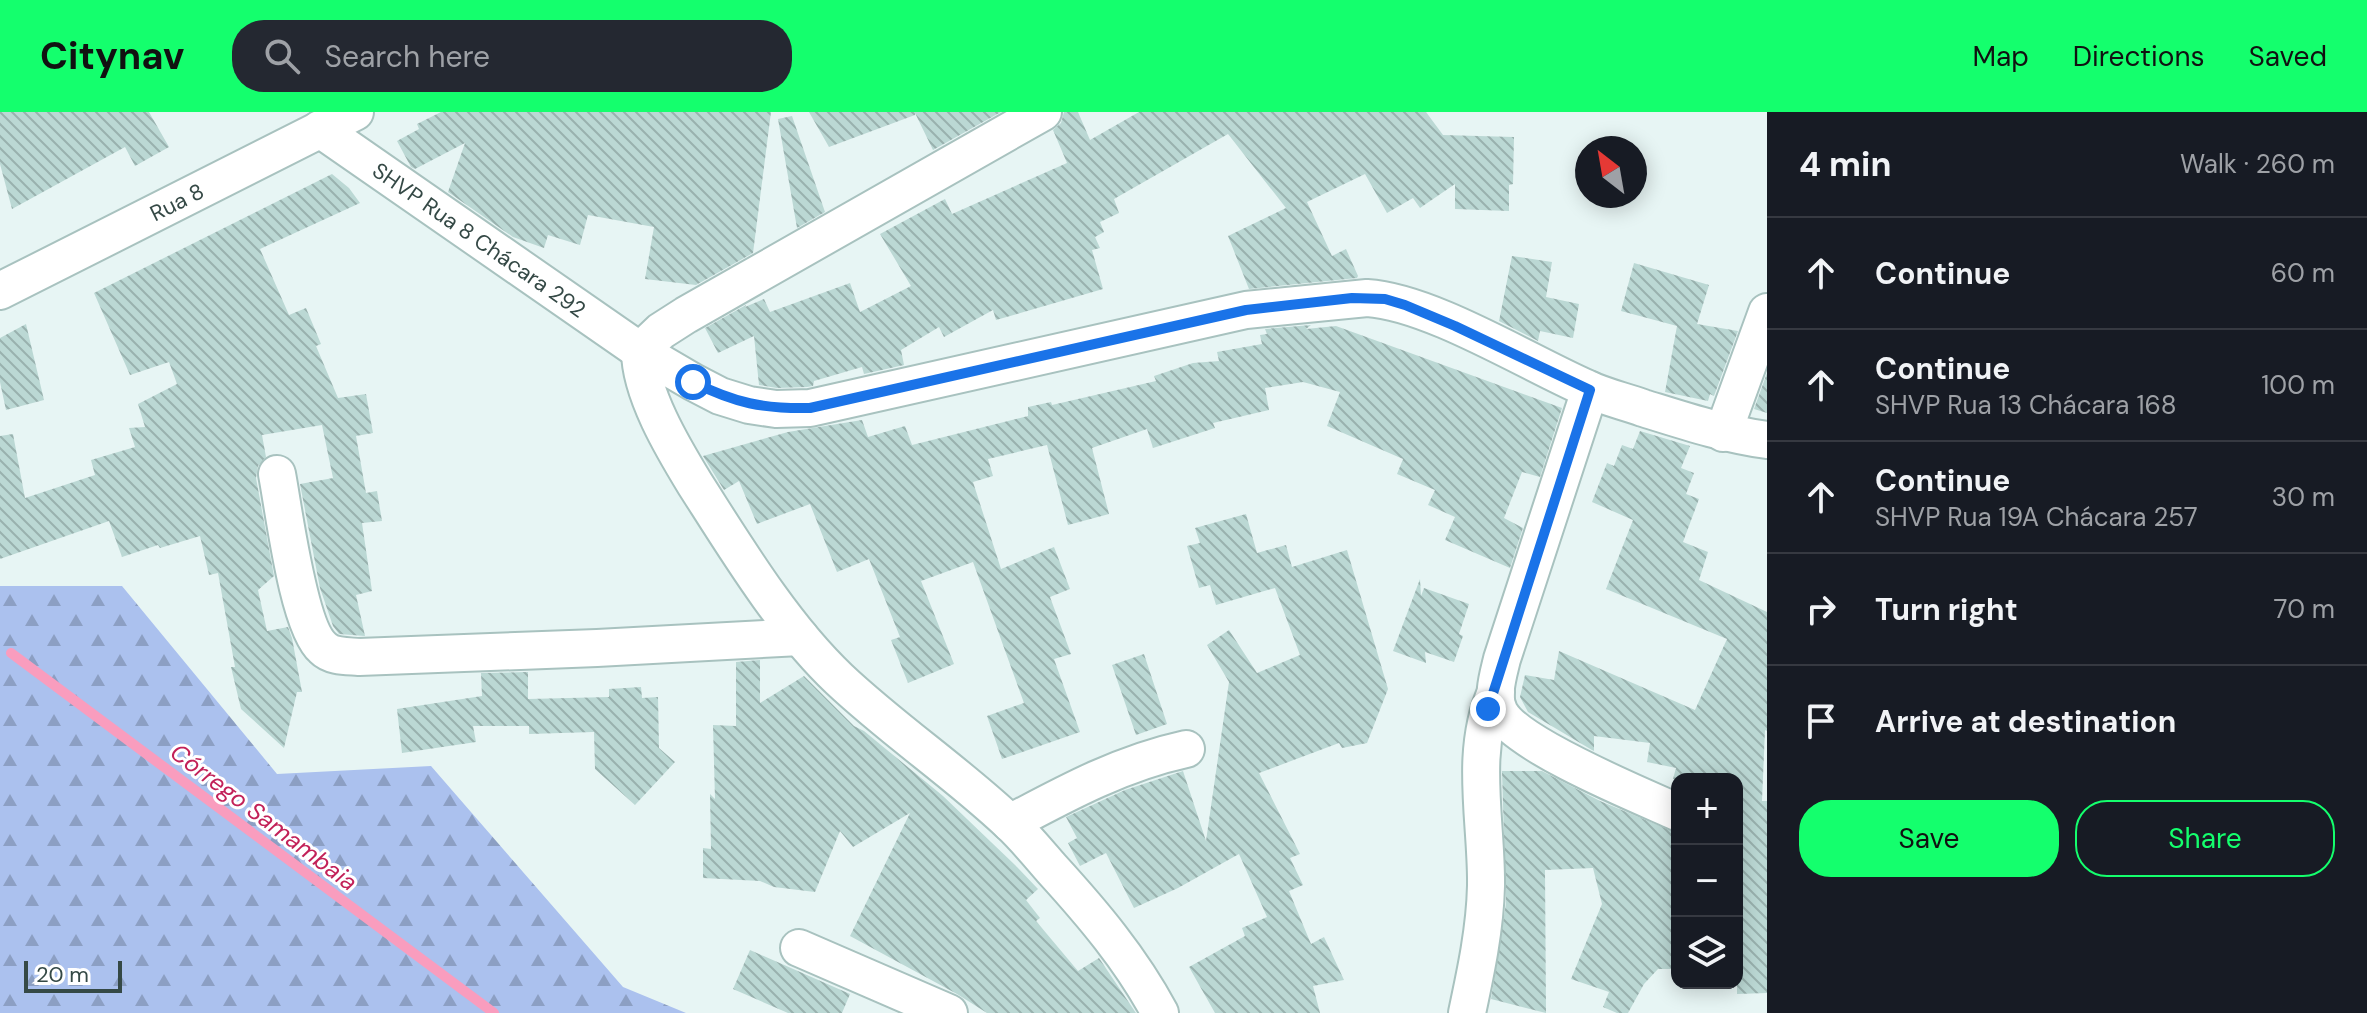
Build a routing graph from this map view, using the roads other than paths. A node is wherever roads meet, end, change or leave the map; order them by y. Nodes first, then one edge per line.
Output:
1 (355, 112) edge
2 (1043, 112) edge
3 (320, 129) junction
4 (0, 291) edge
5 (1767, 312) edge
6 (640, 351) junction
7 (1590, 390) junction
8 (1723, 433) junction
9 (1767, 440) edge
10 (277, 474) dead end
11 (800, 637) junction
12 (1496, 692) junction
13 (1186, 749) dead end
14 (1671, 809) edge
15 (1010, 823) junction
16 (799, 948) dead end
17 (949, 1013) edge
18 (1160, 1013) edge
19 (1467, 1013) edge

1 - 3 street, Rua 8
2 - 6 street
3 - 4 street, Rua 8
3 - 6 street, SHVP Rua 8 Chácara 292
5 - 8 street
6 - 7 street, SHVP Rua 8 Chácara 292
6 - 11 street
7 - 8 street, SHVP Rua 8 Chácara 292
7 - 12 street
8 - 9 street, SHVP Rua 8 Chácara 292
10 - 11 street
11 - 15 street
12 - 14 street
12 - 19 street
13 - 15 street
15 - 18 street
16 - 17 street

